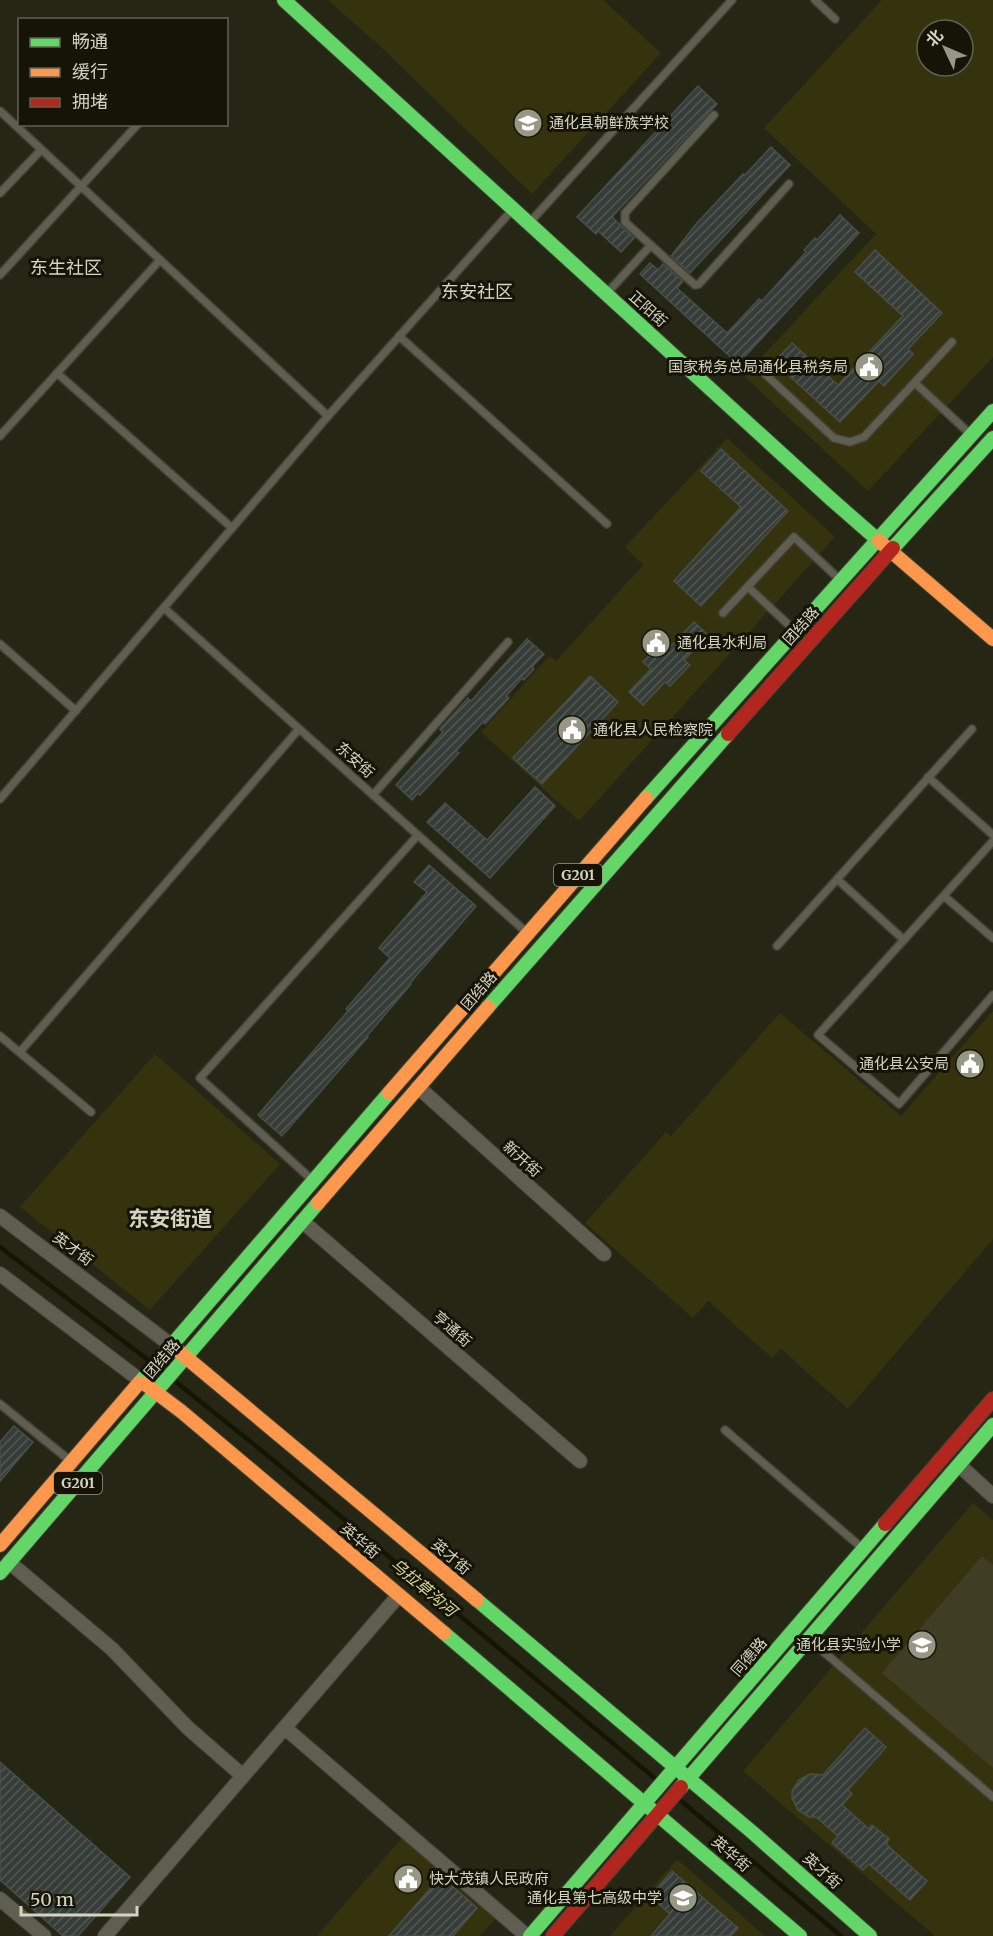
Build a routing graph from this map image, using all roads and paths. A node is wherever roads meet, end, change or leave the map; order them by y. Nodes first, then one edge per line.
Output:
1 (284, 0) edge
2 (732, 0) edge
3 (814, 0) edge
4 (835, 20) dead end
5 (0, 111) edge
6 (714, 116) dead end
7 (136, 126) edge
8 (41, 150) junction
9 (789, 184) dead end
10 (81, 186) junction
11 (0, 193) edge
12 (513, 208) junction
13 (529, 223) junction
14 (651, 245) junction
15 (160, 260) junction
16 (0, 275) edge
17 (606, 294) junction
18 (399, 336) junction
19 (952, 342) dead end
20 (57, 373) junction
21 (765, 374) dead end
22 (915, 383) junction
23 (993, 411) edge
24 (328, 416) junction
25 (971, 435) junction
26 (0, 436) edge
27 (993, 438) edge
28 (607, 524) dead end
29 (232, 528) junction
30 (877, 538) junction
31 (891, 550) junction
32 (840, 580) junction
33 (748, 587) junction
34 (164, 608) junction
35 (723, 613) dead end
36 (795, 630) junction
37 (993, 639) edge
38 (508, 642) dead end
39 (0, 644) edge
40 (75, 711) junction
41 (299, 729) junction
42 (972, 729) dead end
43 (928, 777) junction
44 (373, 795) junction
45 (0, 800) edge
46 (418, 835) junction
47 (993, 836) edge
48 (993, 841) edge
49 (837, 879) junction
50 (944, 896) junction
51 (528, 933) junction
52 (993, 938) edge
53 (904, 940) junction
54 (777, 946) dead end
55 (993, 995) edge
56 (0, 1036) edge
57 (20, 1052) junction
58 (418, 1087) junction
59 (91, 1112) dead end
60 (313, 1181) junction
61 (0, 1216) edge
62 (302, 1221) junction
63 (604, 1254) dead end
64 (0, 1274) edge
65 (171, 1346) junction
66 (186, 1357) junction
67 (141, 1381) junction
68 (155, 1392) junction
69 (993, 1399) edge
70 (0, 1404) edge
71 (993, 1425) edge
72 (726, 1430) dead end
73 (580, 1461) dead end
74 (71, 1462) junction
75 (958, 1465) junction
76 (993, 1496) edge
77 (0, 1545) edge
78 (863, 1549) junction
79 (5, 1568) edge
80 (399, 1595) junction
81 (809, 1639) junction
82 (285, 1728) junction
83 (672, 1772) junction
84 (243, 1776) junction
85 (685, 1783) junction
86 (650, 1797) junction
87 (993, 1797) edge
88 (663, 1808) junction
89 (0, 1899) edge
90 (44, 1936) edge
91 (105, 1936) edge
92 (528, 1936) edge
93 (553, 1936) edge
94 (800, 1936) edge
95 (870, 1936) edge

1 - 12 main road, 正阳街
2 - 13 lane
3 - 4 lane
5 - 8 lane
6 - 14 lane
7 - 10 lane
8 - 10 lane
8 - 11 lane
9 - 14 lane
10 - 15 lane
10 - 16 lane
12 - 13 main road, 正阳街
12 - 18 lane
13 - 17 main road, 正阳街
14 - 17 lane
15 - 20 lane
15 - 24 lane
17 - 30 main road, 正阳街
18 - 24 lane
18 - 28 lane
19 - 22 lane
20 - 26 lane
20 - 29 lane
21 - 22 lane
22 - 25 lane
23 - 25 main road, 团结路 / G201
24 - 29 lane
25 - 30 main road, 团结路 / G201
27 - 31 main road, 团结路 / G201
29 - 34 lane
30 - 31 main road, 正阳街
30 - 32 main road, 团结路 / G201
31 - 37 main road, 正阳街
31 - 58 main road, 团结路 / G201
32 - 33 lane
32 - 36 main road, 团结路 / G201
33 - 35 lane
33 - 36 lane
34 - 40 lane
34 - 41 lane, 东安街
36 - 51 main road, 团结路 / G201
38 - 44 lane
39 - 40 lane
40 - 45 lane
41 - 44 lane, 东安街
41 - 57 lane
42 - 43 lane
43 - 47 lane
43 - 49 lane
44 - 46 lane, 东安街
46 - 51 lane, 东安街
46 - 60 lane
48 - 50 lane
49 - 53 lane
49 - 54 lane
50 - 52 lane
50 - 53 lane
51 - 60 main road, 团结路 / G201
53 - 55 lane
56 - 57 lane
57 - 59 lane
58 - 62 main road, 团结路 / G201
58 - 63 street, 新开街
60 - 65 main road, 团结路 / G201
61 - 65 street, 英才街
62 - 66 main road, 团结路 / G201
62 - 73 street, 亨通街
64 - 67 street, 英华街
65 - 66 main road, 英才街
65 - 67 main road, 团结路 / G201
66 - 68 main road, 团结路 / G201
66 - 83 main road, 英才街
67 - 68 main road, 英华街
67 - 74 main road, 团结路 / G201
68 - 79 main road, 团结路 / G201
68 - 80 main road, 英华街
69 - 78 main road, 同德路
70 - 74 lane
71 - 75 main road
72 - 78 lane
74 - 77 main road, 团结路 / G201
75 - 76 street
75 - 81 main road
78 - 83 main road, 同德路
79 - 84 street
80 - 82 street
80 - 86 main road, 英华街
81 - 85 main road
81 - 87 lane
82 - 84 street
82 - 92 street
83 - 85 main road, 英才街
83 - 86 main road, 同德路
84 - 91 street
85 - 88 main road
85 - 95 main road, 英才街
86 - 88 main road, 英华街
86 - 92 main road, 同德路
88 - 93 main road
88 - 94 main road, 英华街
89 - 90 street

